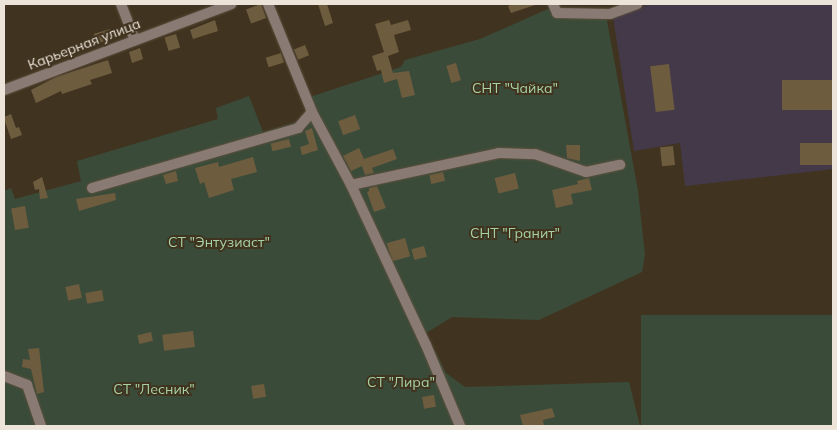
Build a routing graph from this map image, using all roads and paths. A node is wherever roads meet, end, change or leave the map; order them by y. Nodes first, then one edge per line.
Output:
1 (122, 4) edge
2 (231, 4) edge
3 (268, 4) edge
4 (553, 4) edge
5 (637, 4) edge
6 (135, 40) junction
7 (4, 90) edge
8 (312, 112) junction
9 (620, 165) dead end
10 (351, 185) junction
11 (92, 188) dead end
12 (4, 376) edge
13 (41, 426) edge
14 (460, 426) edge

1 - 6 street
2 - 6 street, Карьерная улица
3 - 8 street
4 - 5 street
6 - 7 street, Карьерная улица
8 - 10 street
8 - 11 street
9 - 10 street
10 - 14 street
12 - 13 street

